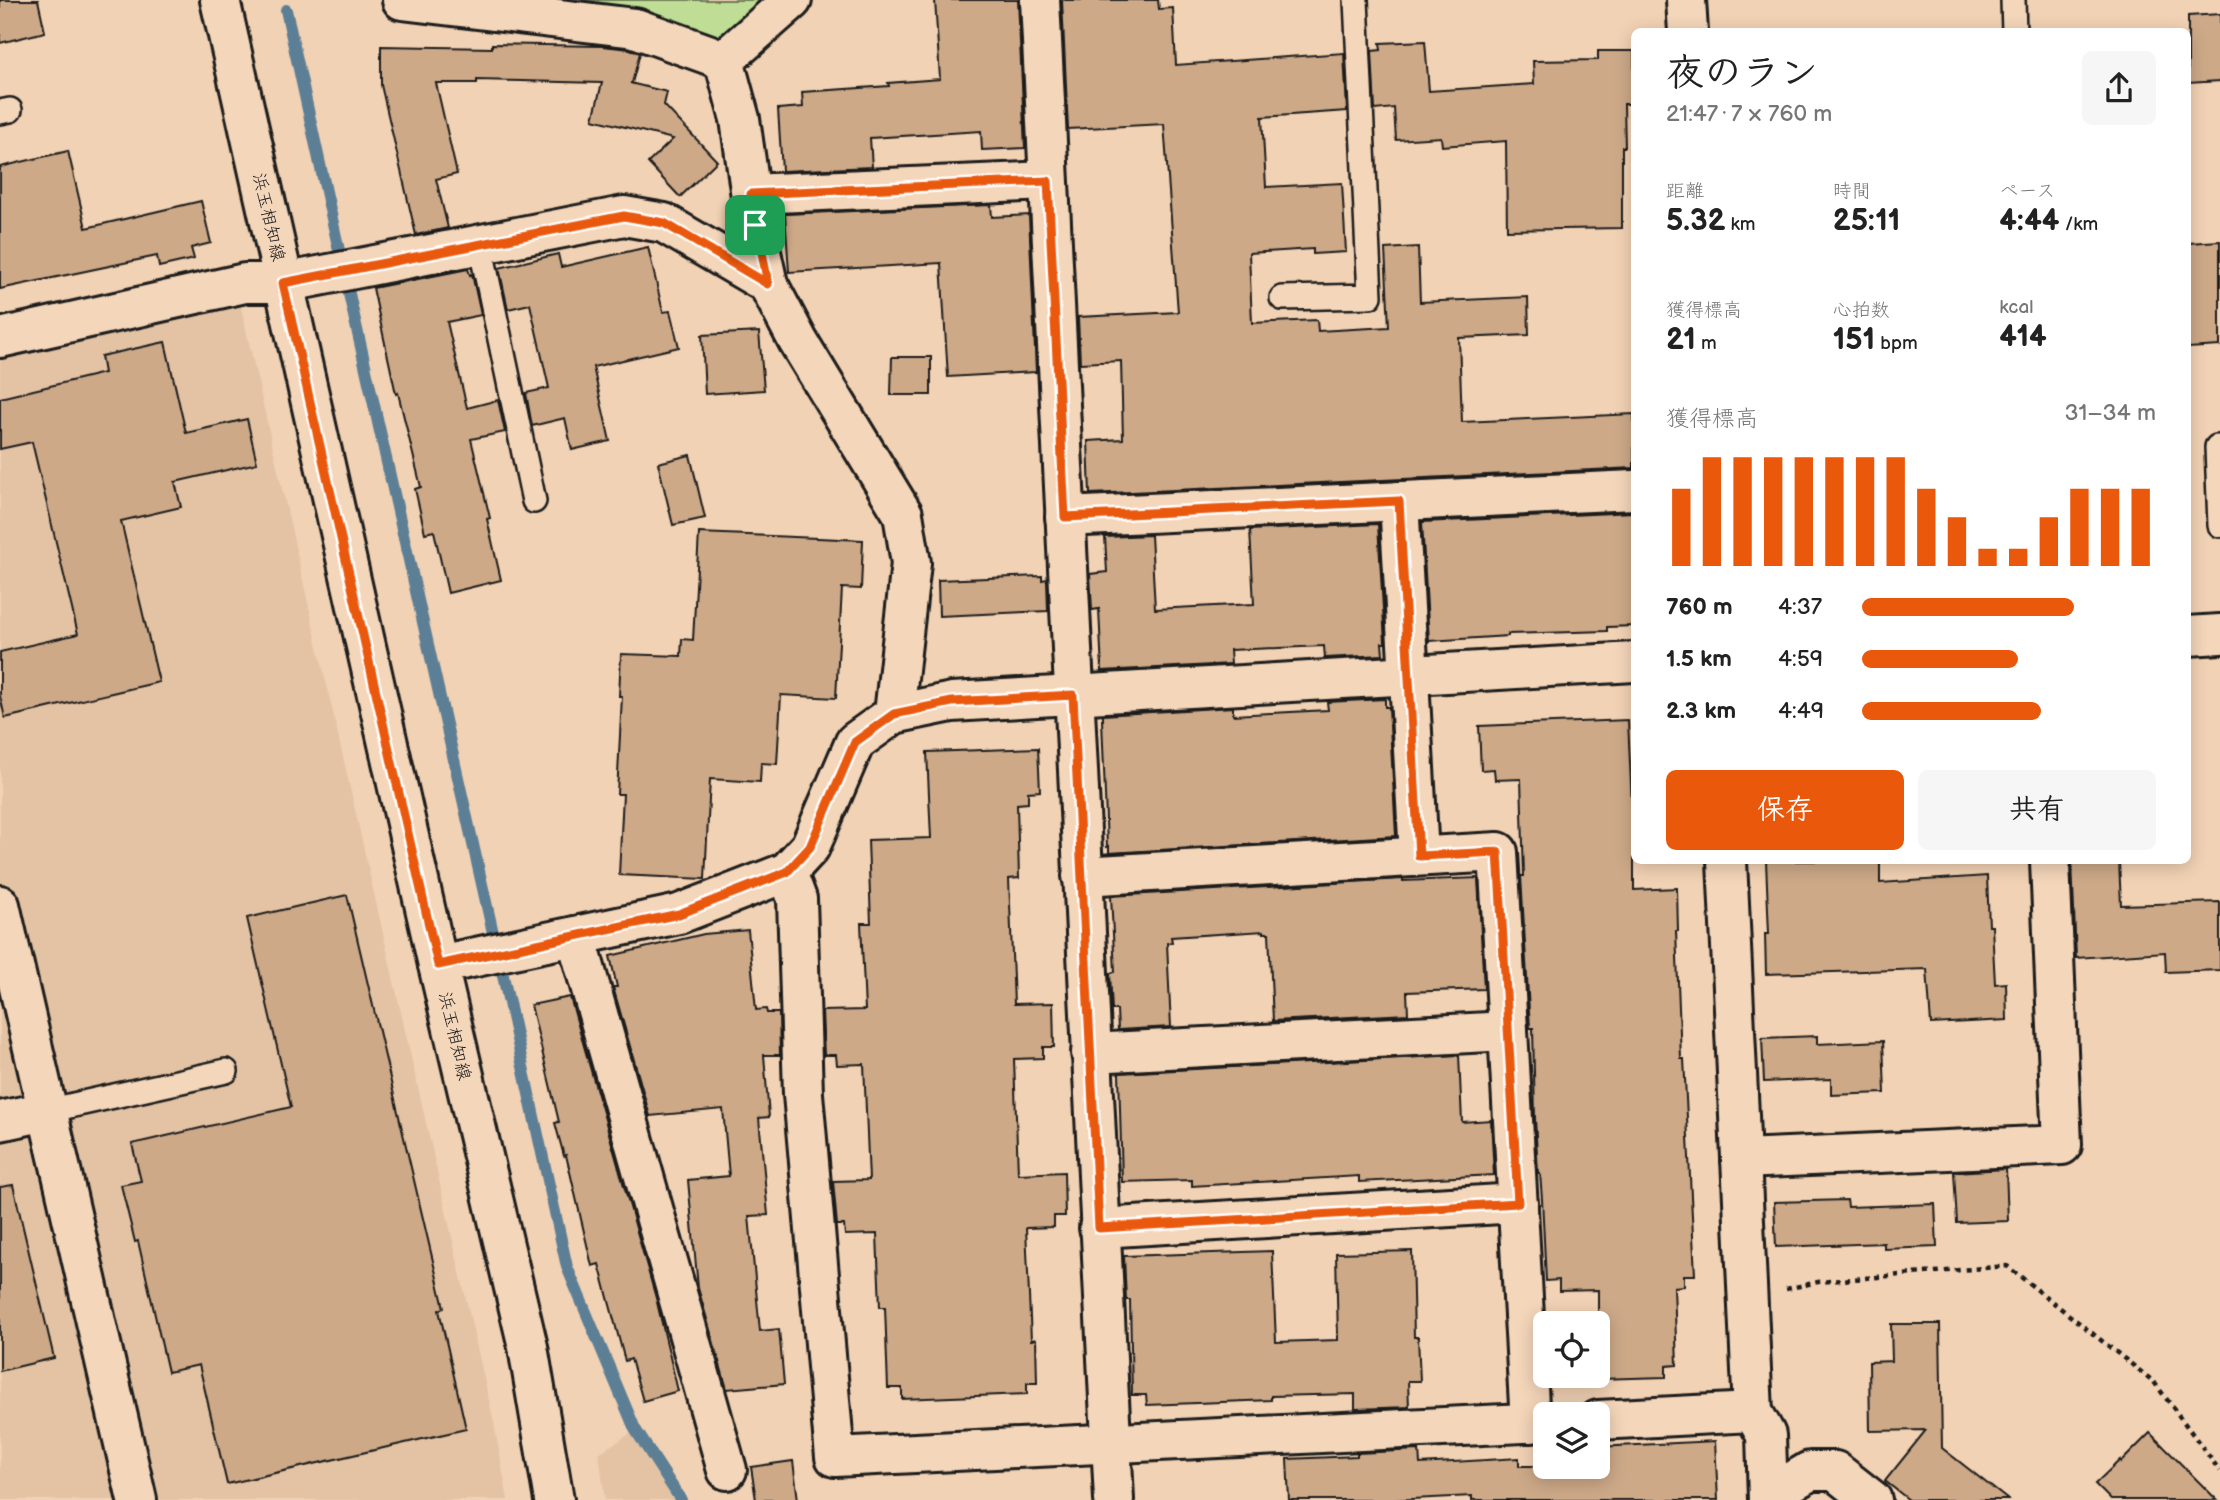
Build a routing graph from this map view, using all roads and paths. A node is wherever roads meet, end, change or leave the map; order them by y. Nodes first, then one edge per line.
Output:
1 (220, 0) edge
2 (402, 0) edge
3 (792, 0) edge
4 (1040, 0) edge
5 (1356, 0) edge
6 (1686, 0) edge
7 (2013, 0) edge
8 (1688, 28) edge
9 (2014, 28) edge
10 (724, 60) junction
11 (1048, 181) junction
12 (751, 194) junction
13 (480, 244) junction
14 (283, 283) junction
15 (768, 284) junction
16 (1282, 298) dead end
17 (0, 338) edge
18 (2217, 447) dead end
19 (1631, 490) edge
20 (534, 501) dead end
21 (1399, 501) junction
22 (1065, 517) junction
23 (2220, 525) edge
24 (2220, 635) edge
25 (2191, 636) edge
26 (1631, 663) edge
27 (1409, 676) junction
28 (1073, 695) junction
29 (894, 714) junction
30 (1419, 856) junction
31 (1727, 864) edge
32 (2050, 864) edge
33 (787, 872) junction
34 (1082, 876) junction
35 (0, 905) edge
36 (576, 936) junction
37 (438, 965) junction
38 (1508, 1031) junction
39 (1091, 1053) junction
40 (226, 1071) dead end
41 (47, 1111) junction
42 (0, 1121) edge
43 (1741, 1159) junction
44 (1518, 1203) junction
45 (1099, 1228) junction
46 (1747, 1297) junction
47 (1536, 1402) edge
48 (1753, 1412) junction
49 (1610, 1419) edge
50 (1533, 1422) edge
51 (1110, 1443) junction
52 (727, 1471) dead end
53 (2220, 1471) edge
54 (1768, 1498) edge
55 (137, 1500) edge
56 (554, 1500) edge
57 (1114, 1500) edge
58 (1872, 1500) edge

1 - 14 street, 浜玉相知線
2 - 10 street
3 - 10 street
4 - 11 street
5 - 16 lane
6 - 8 street
7 - 9 lane
10 - 12 street
11 - 12 street
11 - 22 street
12 - 15 street
13 - 14 street
13 - 15 street
13 - 20 lane
14 - 17 street
14 - 37 street, 浜玉相知線
15 - 29 street
18 - 23 lane
19 - 21 street
21 - 22 street
21 - 27 street
22 - 28 street
24 - 25 street
26 - 27 street
27 - 28 street
27 - 30 street
28 - 29 street
28 - 34 street
29 - 33 street
30 - 34 street
30 - 38 street
31 - 43 street
32 - 43 street
33 - 36 street
33 - 51 street
34 - 39 street
35 - 41 street
36 - 37 street
36 - 52 street
37 - 56 street, 浜玉相知線
38 - 39 street
38 - 44 street
39 - 45 street
40 - 41 lane
41 - 42 street
41 - 55 street
43 - 46 street
44 - 45 street
44 - 47 street
45 - 51 street
46 - 48 street
46 - 53 path
48 - 49 street
48 - 54 street
50 - 51 street
51 - 57 street
54 - 58 street

